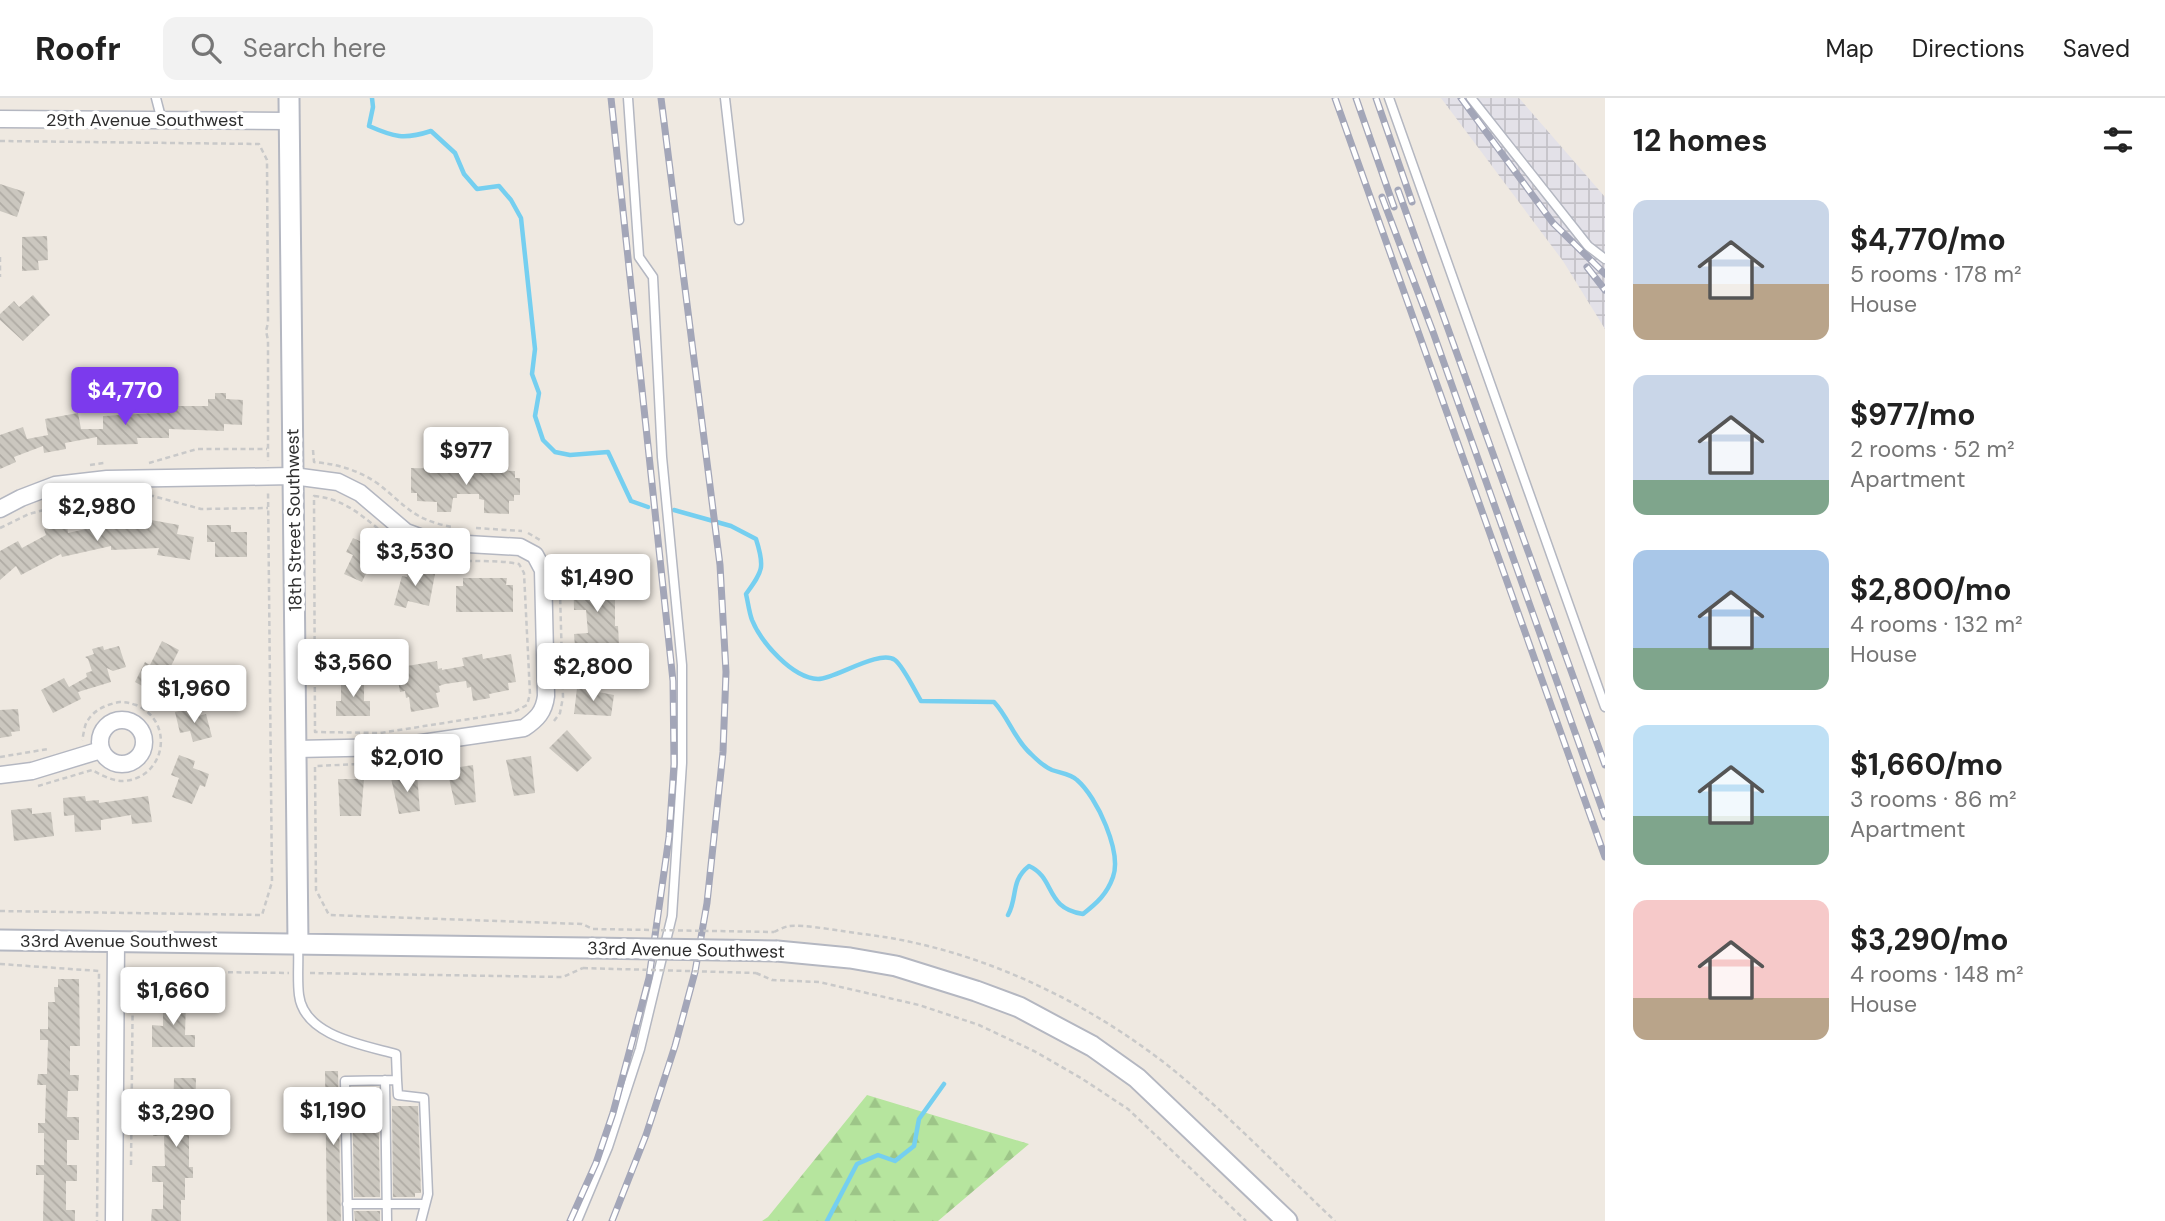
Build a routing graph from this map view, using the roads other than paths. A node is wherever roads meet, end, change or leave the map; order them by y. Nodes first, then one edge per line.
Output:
1 (156, 98) edge
2 (289, 98) edge
3 (628, 98) edge
4 (724, 98) edge
5 (1389, 98) edge
6 (1471, 98) edge
7 (0, 120) edge
8 (162, 121) junction
9 (289, 121) junction
10 (739, 219) dead end
11 (1605, 259) edge
12 (293, 476) junction
13 (0, 509) edge
14 (1605, 707) edge
15 (296, 749) junction
16 (101, 750) dead end
17 (0, 775) edge
18 (0, 940) edge
19 (116, 941) junction
20 (299, 943) junction
21 (385, 1080) junction
22 (397, 1080) junction
23 (425, 1203) junction
24 (387, 1204) junction
25 (347, 1205) junction
26 (114, 1221) edge
27 (348, 1221) edge
28 (387, 1221) edge
29 (421, 1221) edge
30 (577, 1221) edge
31 (1287, 1221) edge

1 - 8 lane
2 - 9 street, 18th Street Southwest
3 - 30 lane
4 - 10 lane
5 - 14 lane
6 - 11 lane
7 - 8 street, 29th Avenue Southwest
8 - 9 street, 29th Avenue Southwest
9 - 12 street, 18th Street Southwest
12 - 13 street
12 - 15 street, 18th Street Southwest
12 - 15 street
15 - 20 street, 18th Street Southwest
16 - 17 street
18 - 19 street, 33rd Avenue Southwest
19 - 20 street, 33rd Avenue Southwest
19 - 26 street
20 - 22 lane
20 - 31 street, 33rd Avenue Southwest, bridge
21 - 22 lane
21 - 24 lane
21 - 25 lane
22 - 23 lane
23 - 24 lane
23 - 29 lane
24 - 25 lane
24 - 28 lane
25 - 27 lane

